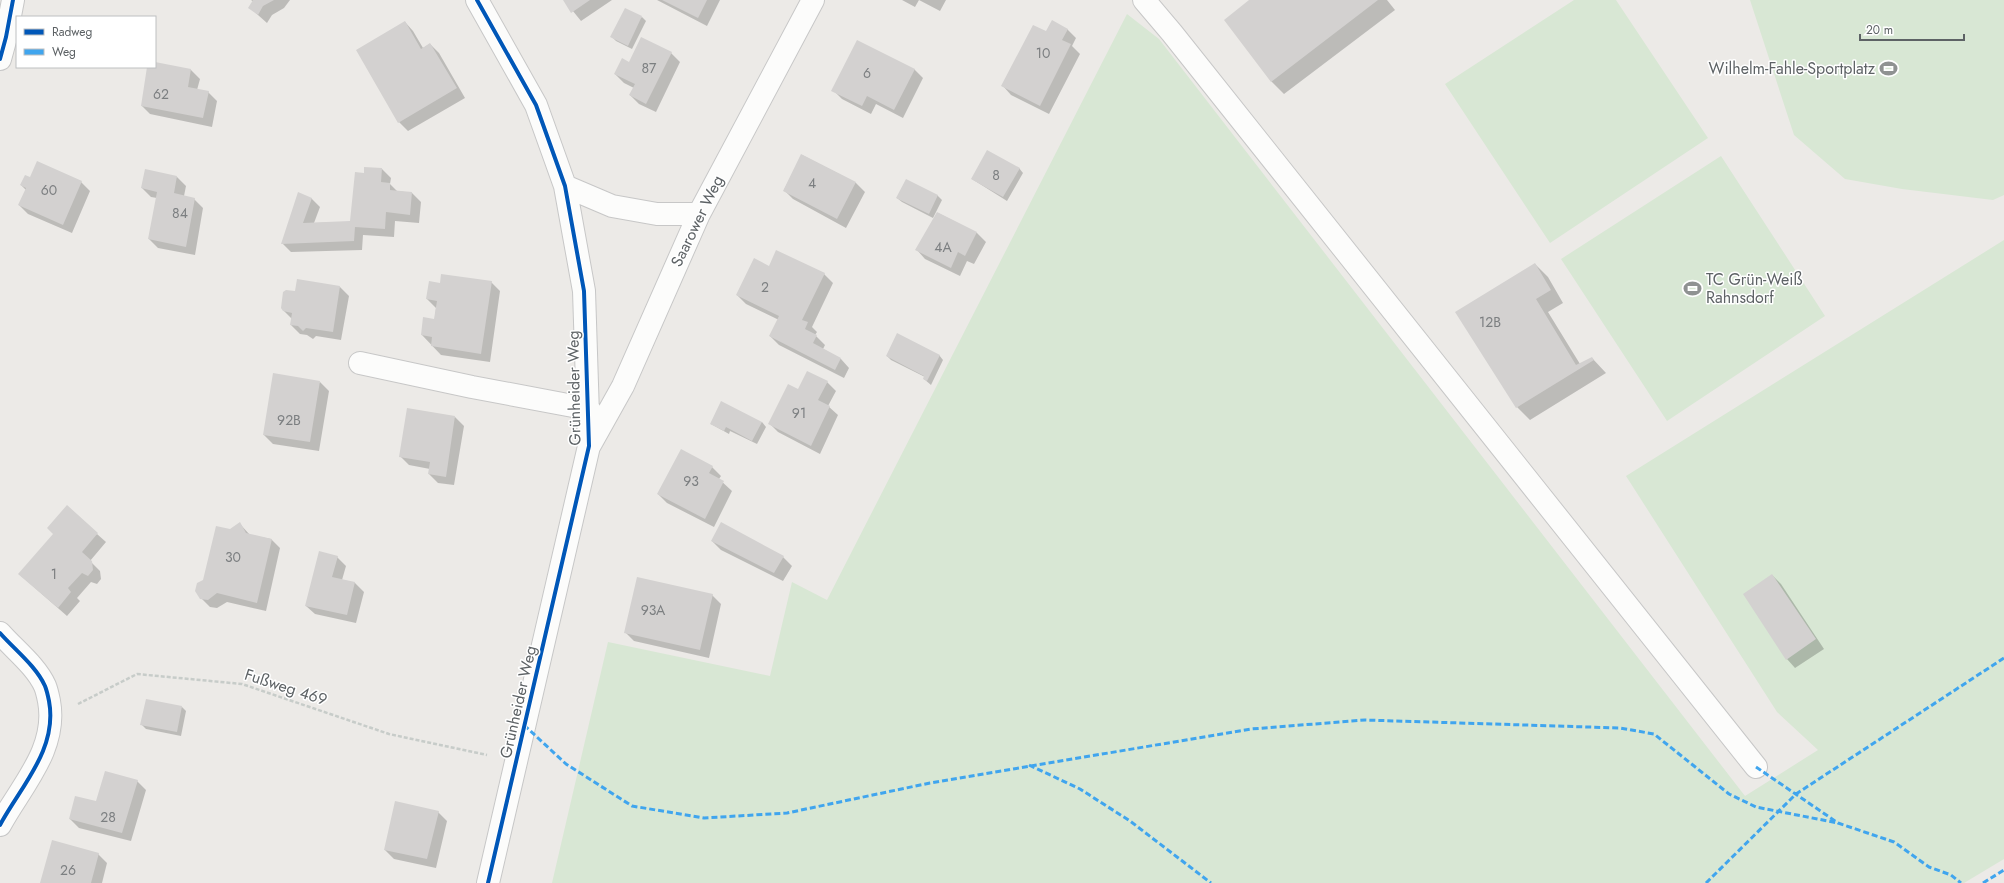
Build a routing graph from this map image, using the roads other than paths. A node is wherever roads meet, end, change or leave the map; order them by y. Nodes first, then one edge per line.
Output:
1 (13, 0) edge
2 (477, 0) edge
3 (813, 0) edge
4 (1144, 0) edge
5 (0, 59) edge
6 (565, 186) junction
7 (699, 214) junction
8 (360, 363) dead end
9 (589, 409) junction
10 (589, 446) junction
11 (0, 633) edge
12 (1756, 766) dead end
13 (0, 825) edge
14 (488, 883) edge

1 - 5 street
2 - 6 street, Grünheider Weg
3 - 7 street, Saarower Weg
4 - 12 street
6 - 7 street
6 - 9 street, Grünheider Weg
7 - 10 street, Saarower Weg
8 - 9 street
9 - 10 street, Grünheider Weg
10 - 14 street, Grünheider Weg
11 - 13 street

